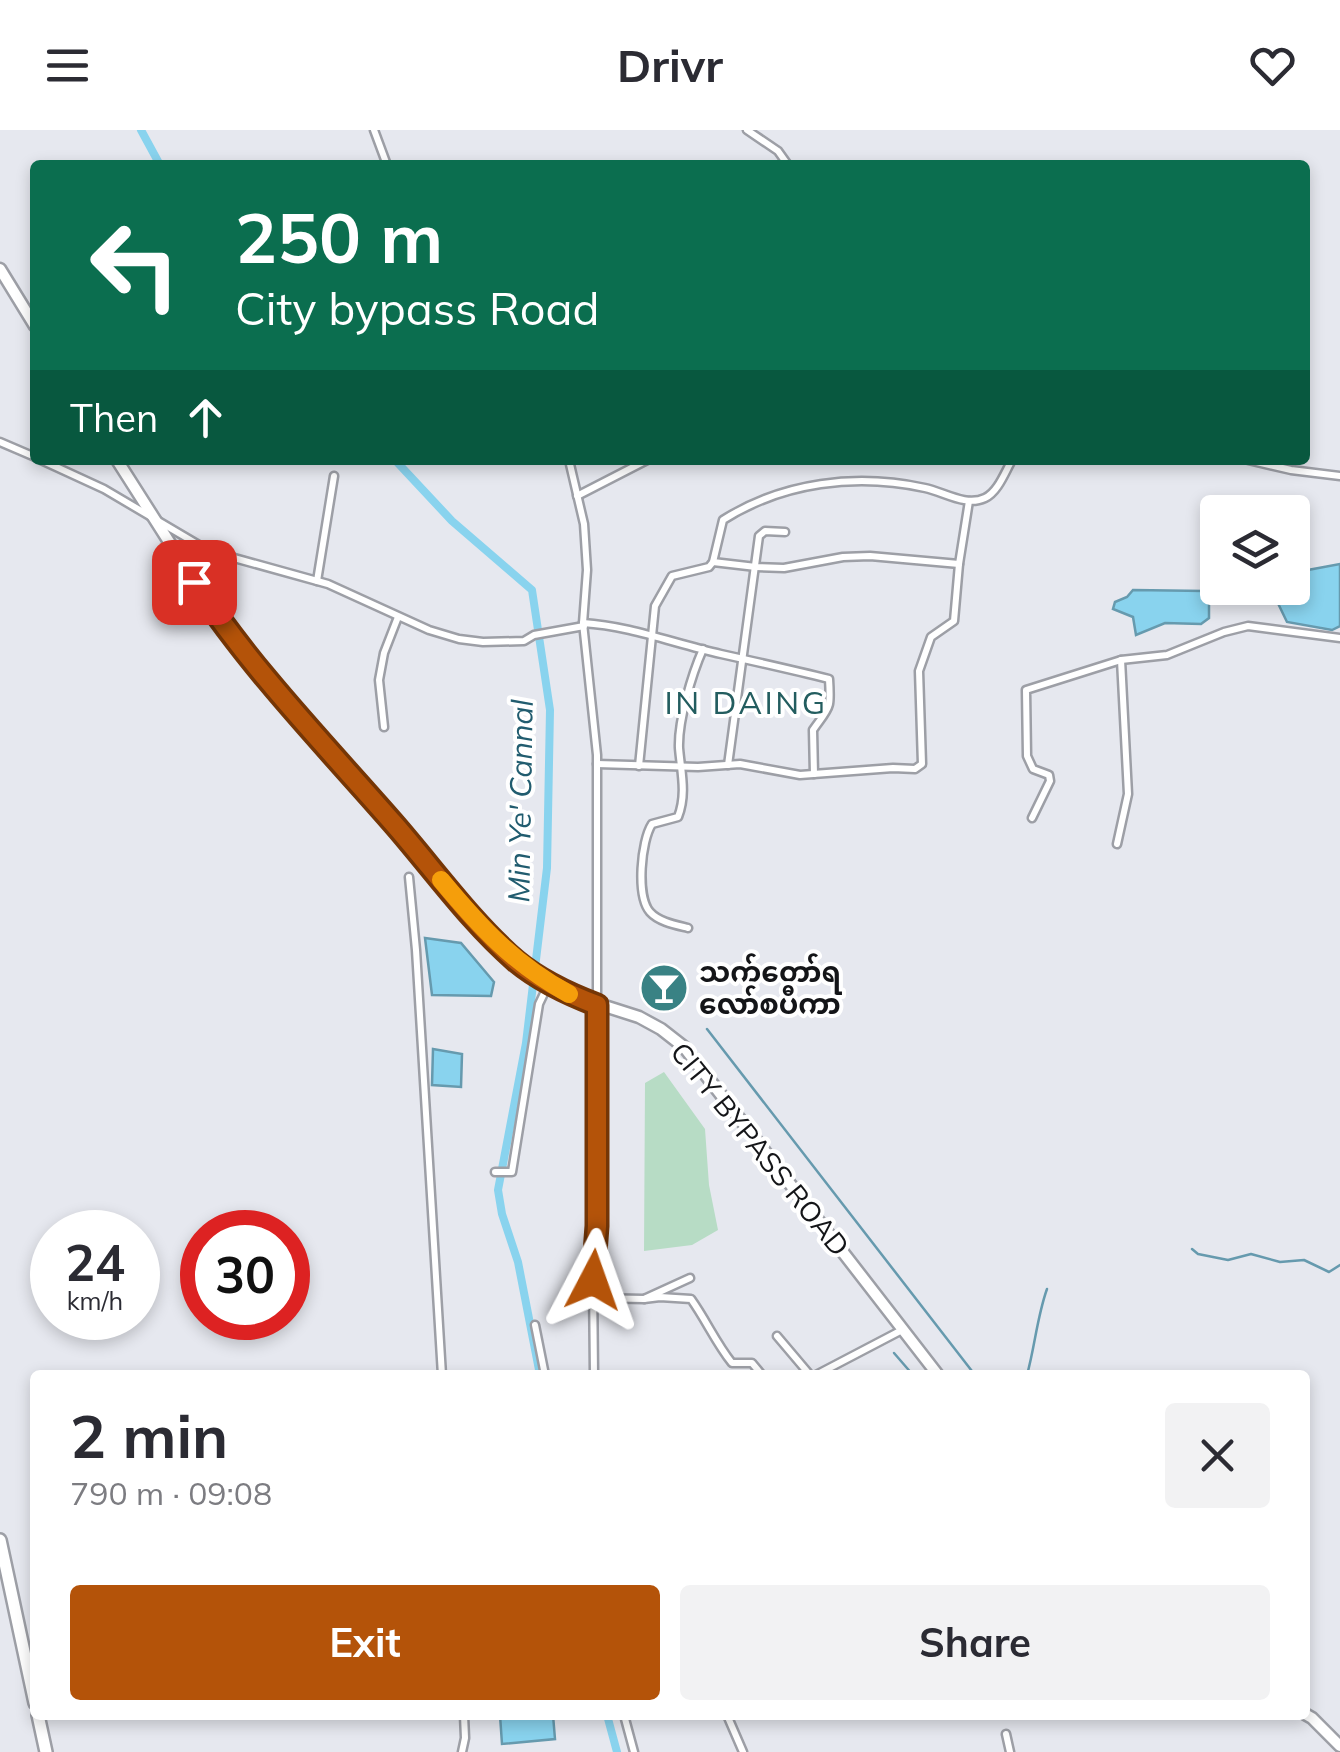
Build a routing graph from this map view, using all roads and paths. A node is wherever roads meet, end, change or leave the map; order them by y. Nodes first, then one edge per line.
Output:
1 (374, 130) edge
2 (747, 130) edge
3 (385, 160) edge
4 (785, 160) edge
5 (0, 268) edge
6 (30, 318) edge
7 (0, 442) edge
8 (30, 455) edge
9 (52, 465) edge
10 (120, 465) edge
11 (570, 465) edge
12 (637, 465) edge
13 (1009, 465) edge
14 (1270, 465) edge
15 (334, 476) dead end
16 (1340, 476) edge
17 (578, 496) junction
18 (969, 501) junction
19 (152, 516) junction
20 (785, 532) dead end
21 (713, 562) junction
22 (959, 564) junction
23 (756, 567) junction
24 (317, 581) junction
25 (398, 616) junction
26 (584, 624) junction
27 (652, 635) junction
28 (1340, 638) edge
29 (703, 649) junction
30 (742, 658) junction
31 (1121, 660) junction
32 (384, 727) dead end
33 (597, 764) junction
34 (728, 765) junction
35 (639, 766) junction
36 (683, 767) junction
37 (814, 774) junction
38 (1032, 818) dead end
39 (1117, 844) dead end
40 (409, 877) dead end
41 (688, 928) dead end
42 (545, 981) junction
43 (597, 1005) junction
44 (495, 1172) dead end
45 (690, 1278) dead end
46 (593, 1298) junction
47 (644, 1299) junction
48 (535, 1325) dead end
49 (902, 1330) junction
50 (777, 1336) dead end
51 (442, 1370) edge
52 (545, 1370) edge
53 (594, 1370) edge
54 (758, 1370) edge
55 (808, 1370) edge
56 (823, 1370) edge
57 (934, 1370) edge
58 (0, 1540) edge
59 (30, 1680) edge
60 (1310, 1717) edge
61 (39, 1720) edge
62 (464, 1720) edge
63 (625, 1720) edge
64 (729, 1720) edge
65 (1006, 1734) dead end
66 (1340, 1746) edge
67 (46, 1752) edge
68 (462, 1752) edge
69 (634, 1752) edge
70 (744, 1752) edge
71 (1010, 1752) edge
72 (1331, 1752) edge

1 - 3 street
2 - 4 street
5 - 6 main road
7 - 8 street
9 - 19 street
10 - 19 main road
11 - 17 street
12 - 17 street
13 - 18 street
14 - 16 street
15 - 24 street
17 - 26 street
18 - 21 street
18 - 22 street
19 - 24 street
19 - 42 main road, CITY BYPASS ROAD
20 - 23 street
21 - 23 street
21 - 27 street
22 - 23 street
22 - 37 street
23 - 30 street
24 - 25 street
25 - 26 street
25 - 32 street
26 - 27 street
26 - 33 street
27 - 29 street
27 - 35 street
28 - 31 street
29 - 30 street
29 - 36 street
30 - 34 street
30 - 37 street
31 - 38 street
31 - 39 street
33 - 35 street
33 - 43 street
34 - 36 street
34 - 37 street
35 - 36 street
36 - 41 street
40 - 51 street
42 - 43 main road, CITY BYPASS ROAD
42 - 44 street
43 - 46 street
43 - 49 main road, CITY BYPASS ROAD
45 - 47 street
46 - 47 street
46 - 53 street
47 - 54 street
48 - 52 street
49 - 56 street
49 - 57 main road, CITY BYPASS ROAD
50 - 55 street
58 - 59 highway
60 - 66 main road
61 - 67 highway
62 - 68 street
63 - 69 street
64 - 70 street
65 - 71 street
66 - 72 street

